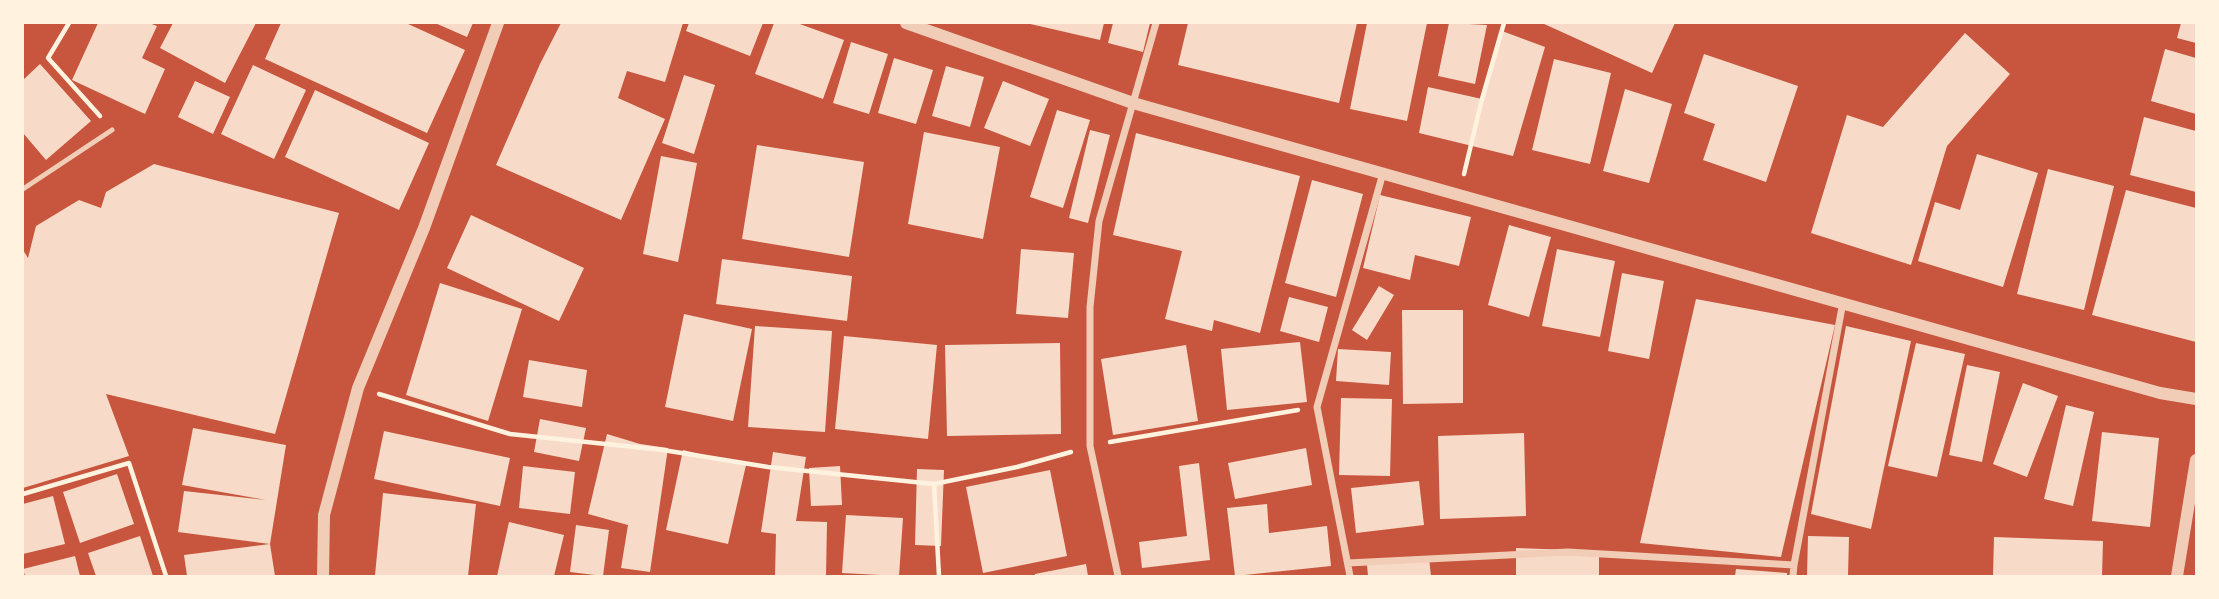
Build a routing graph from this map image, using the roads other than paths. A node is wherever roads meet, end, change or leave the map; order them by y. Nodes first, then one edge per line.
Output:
1 (498, 23) edge
2 (906, 23) edge
3 (1156, 23) edge
4 (1133, 103) junction
5 (112, 130) road end
6 (1383, 173) junction
7 (23, 190) edge
8 (1843, 302) junction
9 (2196, 399) edge
10 (2196, 460) edge
11 (1348, 563) junction
12 (1794, 565) junction
13 (323, 576) edge
14 (1118, 576) edge
15 (1350, 576) edge
16 (1794, 576) edge
17 (2177, 576) edge

1 - 13 street
2 - 4 street
3 - 4 street
4 - 6 street
4 - 14 street
5 - 7 lane
6 - 8 street
6 - 11 street
8 - 9 street
8 - 12 street
10 - 17 street
11 - 12 street
11 - 15 street
12 - 16 street

